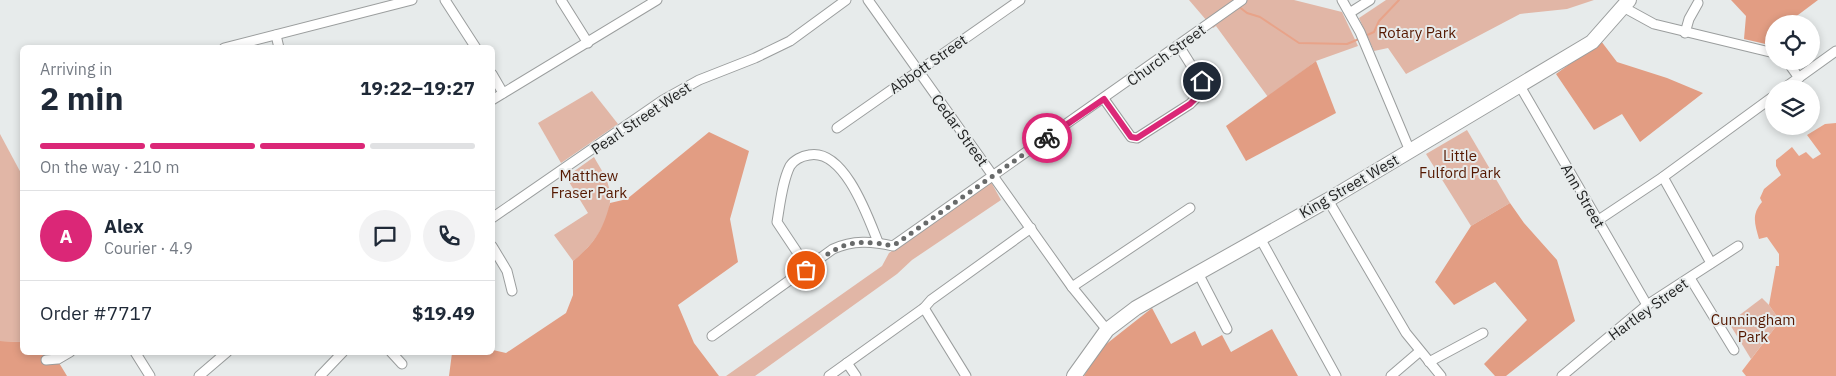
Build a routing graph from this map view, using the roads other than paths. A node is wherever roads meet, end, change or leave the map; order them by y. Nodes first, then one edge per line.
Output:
1 (412, 0) edge
2 (446, 0) edge
3 (561, 0) edge
4 (657, 0) edge
5 (846, 0) edge
6 (868, 0) edge
7 (1020, 0) edge
8 (1242, 0) edge
9 (1342, 0) edge
10 (1370, 0) edge
11 (1626, 3) edge
12 (1698, 3) dead end
13 (1351, 12) junction
14 (1685, 33) junction
15 (276, 35) junction
16 (588, 43) junction
17 (236, 45) edge
18 (278, 45) edge
19 (474, 45) edge
20 (1179, 46) junction
21 (1765, 51) edge
22 (1836, 51) edge
23 (1793, 70) edge
24 (918, 71) junction
25 (1798, 78) junction
26 (495, 79) edge
27 (1795, 80) edge
28 (1520, 86) junction
29 (503, 93) junction
30 (495, 98) edge
31 (1104, 99) junction
32 (1765, 103) edge
33 (837, 128) dead end
34 (1410, 151) junction
35 (993, 175) junction
36 (1663, 177) junction
37 (1328, 200) junction
38 (1190, 208) dead end
39 (495, 216) edge
40 (1597, 221) junction
41 (1031, 228) junction
42 (1260, 238) junction
43 (878, 242) junction
44 (1738, 246) dead end
45 (495, 251) edge
46 (1711, 263) junction
47 (806, 270) junction
48 (1198, 273) junction
49 (1690, 278) junction
50 (1072, 287) junction
51 (512, 291) dead end
52 (1647, 305) junction
53 (924, 308) junction
54 (1227, 329) dead end
55 (1107, 330) junction
56 (1483, 333) dead end
57 (712, 336) dead end
58 (1734, 350) dead end
59 (1419, 352) junction
60 (65, 355) edge
61 (138, 355) edge
62 (224, 355) edge
63 (337, 355) edge
64 (394, 355) edge
65 (46, 360) dead end
66 (1430, 362) junction
67 (847, 363) junction
68 (402, 364) dead end
69 (150, 376) edge
70 (199, 376) edge
71 (320, 376) edge
72 (829, 376) edge
73 (856, 376) edge
74 (966, 376) edge
75 (1074, 376) edge
76 (1336, 376) edge
77 (1391, 376) edge
78 (1441, 376) edge
79 (1562, 376) edge

1 - 15 street
2 - 19 street
3 - 16 street
4 - 16 street
5 - 39 street, Pearl Street West
6 - 24 street, Cedar Street
7 - 24 street, Abbott Street
8 - 20 street, Church Street
9 - 13 street
10 - 13 street
11 - 14 street
11 - 28 main road, King Street West
12 - 14 street
13 - 34 street
14 - 21 street
15 - 17 street
15 - 18 street
16 - 29 street
20 - 31 street, Church Street
20 - 31 street
22 - 25 street
23 - 25 street
24 - 33 street, Abbott Street
24 - 35 street, Cedar Street
25 - 27 street
26 - 29 street
28 - 34 main road, King Street West
28 - 40 street, Ann Street
29 - 30 street
31 - 35 street, Church Street
32 - 36 street
34 - 37 main road, King Street West
35 - 41 street, Cedar Street
35 - 43 street, Church Street
36 - 40 street
36 - 46 street
37 - 42 main road, King Street West
37 - 59 street
38 - 50 street
40 - 52 street, Ann Street
41 - 50 street, Cedar Street
41 - 53 street
42 - 48 main road, King Street West
42 - 76 street
43 - 47 street, Church Street
43 - 47 street
44 - 46 street, Hartley Street
45 - 51 street
46 - 49 street, Hartley Street
47 - 57 street, Church Street
48 - 54 street
48 - 55 main road, King Street West
49 - 52 street, Hartley Street
49 - 58 street
50 - 55 street, Cedar Street
52 - 79 street, Hartley Street
53 - 67 street
53 - 74 street
55 - 75 main road, King Street West
56 - 66 street
59 - 66 street
59 - 77 street
60 - 65 street
61 - 69 street
62 - 70 street
63 - 71 street
64 - 68 street
66 - 78 street
67 - 72 street
67 - 73 street

